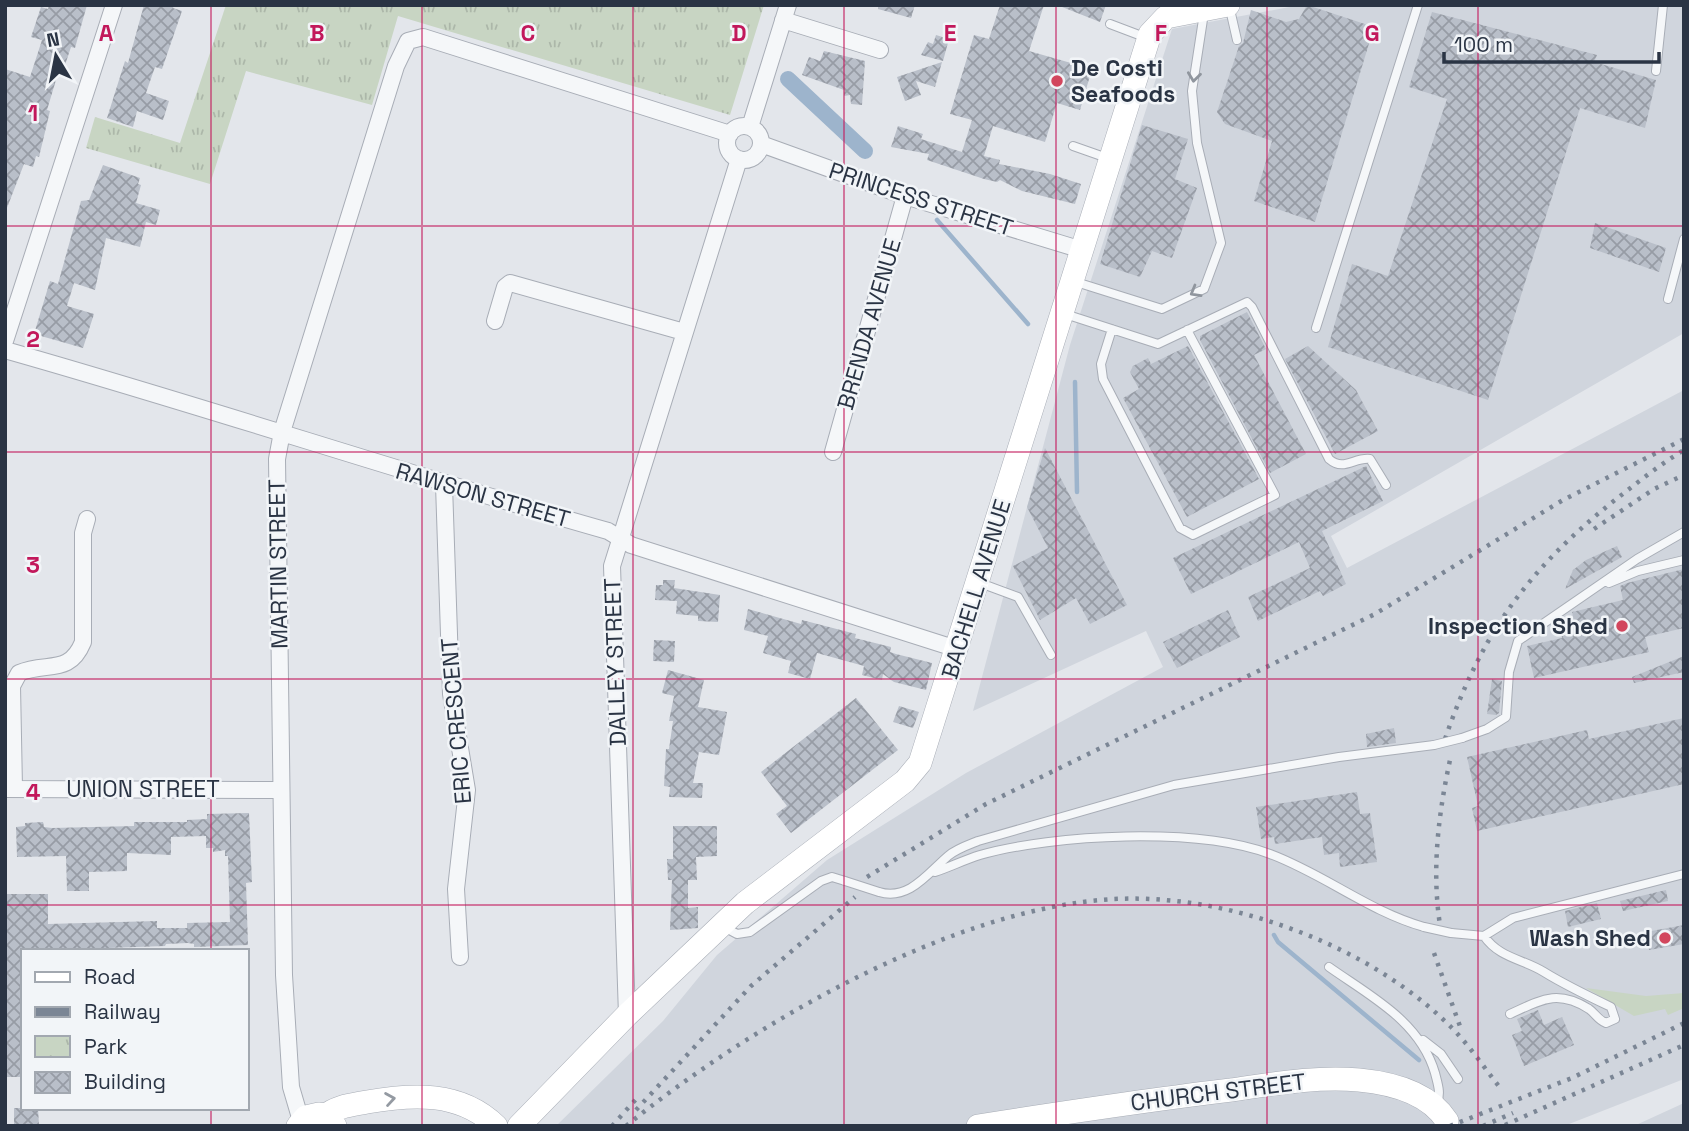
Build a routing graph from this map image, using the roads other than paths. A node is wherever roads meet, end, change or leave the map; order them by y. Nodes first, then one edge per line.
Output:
1 (114, 5) edge
2 (1229, 5) edge
3 (1418, 5) edge
4 (1663, 5) edge
5 (1172, 10) edge
6 (1205, 10) junction
7 (786, 13) edge
8 (1110, 24) dead end
9 (1149, 38) junction
10 (1237, 40) dead end
11 (880, 50) dead end
12 (1656, 71) dead end
13 (750, 127) junction
14 (730, 135) junction
15 (761, 145) junction
16 (1073, 146) dead end
17 (739, 159) junction
18 (1111, 159) junction
19 (905, 196) junction
20 (1684, 239) edge
21 (1083, 250) junction
22 (1073, 281) junction
23 (1668, 299) dead end
24 (1062, 313) junction
25 (495, 321) dead end
26 (1317, 328) dead end
27 (1112, 329) junction
28 (1187, 330) junction
29 (684, 332) junction
30 (5, 341) edge
31 (5, 350) edge
32 (282, 432) junction
33 (833, 452) dead end
34 (444, 485) junction
35 (1386, 485) dead end
36 (87, 519) dead end
37 (1684, 532) edge
38 (618, 539) junction
39 (1684, 560) edge
40 (978, 582) junction
41 (1597, 588) junction
42 (957, 649) junction
43 (1051, 655) dead end
44 (10, 788) edge
45 (281, 790) junction
46 (932, 873) junction
47 (1684, 874) edge
48 (721, 926) junction
49 (1484, 936) junction
50 (460, 957) dead end
51 (1329, 967) dead end
52 (1510, 1014) dead end
53 (627, 1016) junction
54 (1419, 1037) junction
55 (1458, 1079) dead end
56 (440, 1097) junction
57 (538, 1114) edge
58 (1442, 1114) joint
59 (330, 1121) edge
60 (299, 1123) edge
61 (496, 1126) edge
62 (519, 1126) edge
63 (978, 1126) edge

1 - 30 street
2 - 6 main road
2 - 10 lane
3 - 26 lane
4 - 12 lane
5 - 6 main road
5 - 9 main road, BACHELL AVENUE
6 -> 22 lane
7 - 11 street
7 - 13 street
8 - 9 lane
9 - 18 main road, BACHELL AVENUE
13 - 14 street
13 - 15 street
14 - 17 street
14 - 32 street, MARTIN STREET
15 - 17 street
15 - 19 street, PRINCESS STREET
16 - 18 lane
17 - 29 street, DALLEY STREET
18 - 21 main road, BACHELL AVENUE
19 - 21 street, PRINCESS STREET
19 - 33 street, BRENDA AVENUE
20 - 23 lane
21 - 22 main road, BACHELL AVENUE
22 - 24 main road, BACHELL AVENUE
24 - 27 lane
24 - 40 main road, BACHELL AVENUE
25 - 29 street
27 - 28 lane
27 - 28 lane
28 - 35 lane
29 - 38 street, DALLEY STREET
31 - 32 street, RAWSON STREET
32 - 34 street, RAWSON STREET
32 - 45 street, MARTIN STREET
34 - 38 street, RAWSON STREET
34 - 50 street, ERIC CRESCENT
36 - 44 street
37 - 41 lane
38 - 42 street, RAWSON STREET
38 - 53 street, DALLEY STREET
39 - 41 lane
40 - 42 main road, BACHELL AVENUE
40 - 43 lane
41 - 46 lane, bridge
42 - 48 main road, BACHELL AVENUE
44 - 45 street, UNION STREET
45 - 60 street, MARTIN STREET
46 - 48 lane, bridge
46 - 49 lane, bridge
47 - 49 lane
48 - 53 main road, BACHELL AVENUE
49 - 52 lane
51 - 54 lane
53 - 57 main road, BACHELL AVENUE
54 - 55 lane
54 - 58 lane
56 - 57 main road
59 -> 56 main road
56 - 61 main road
57 - 62 main road, BACHELL AVENUE
58 - 63 main road, CHURCH STREET
59 - 60 main road

